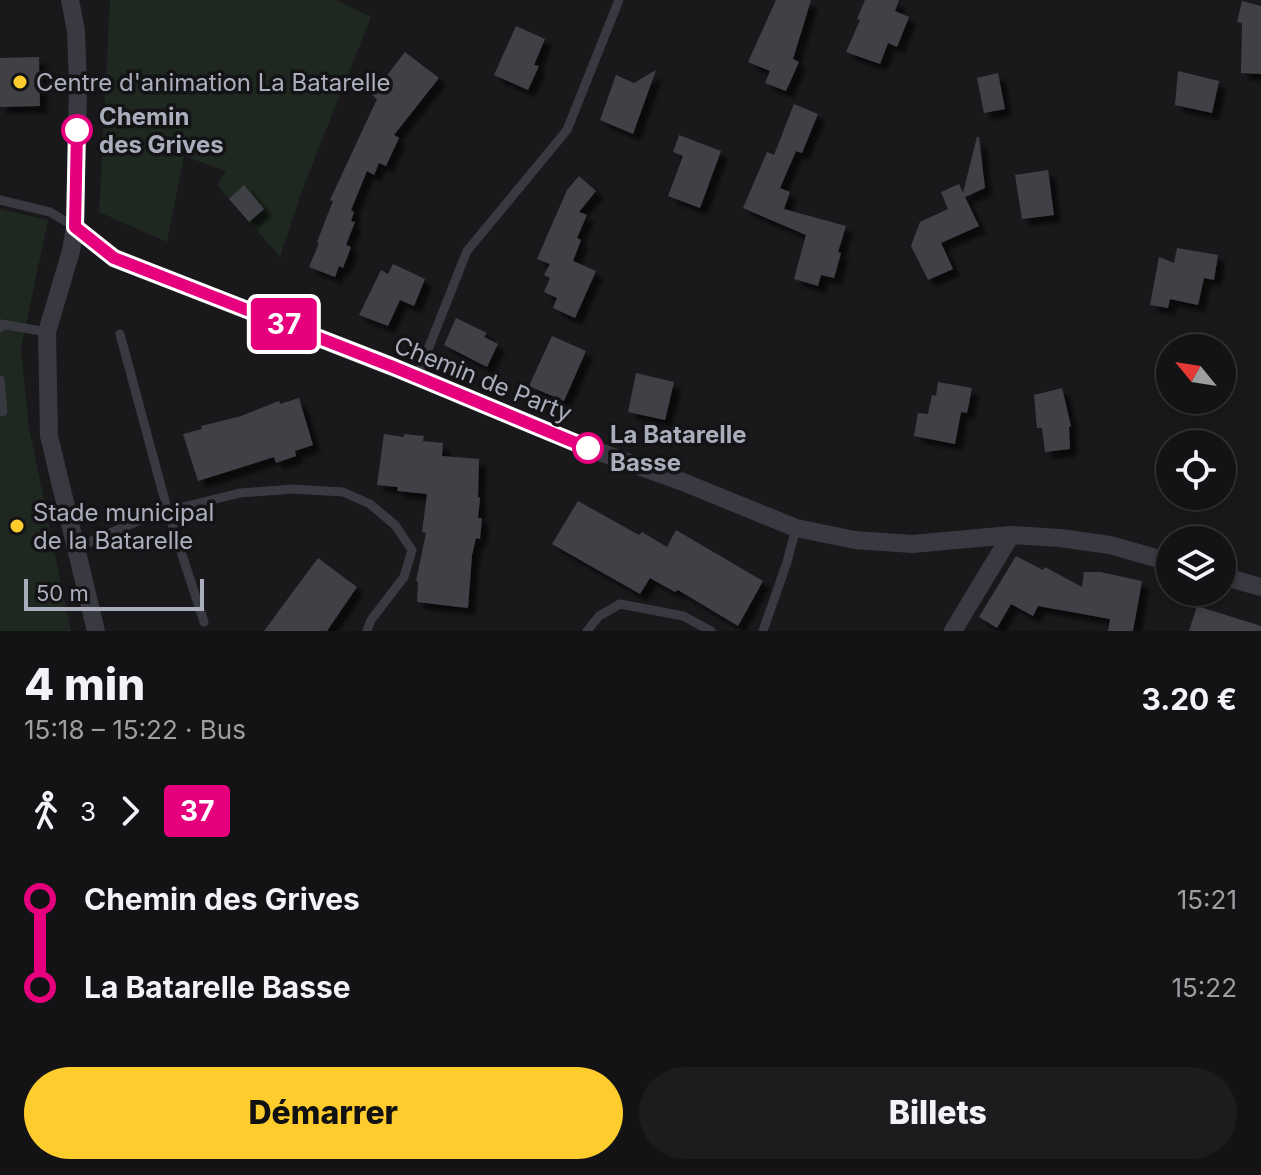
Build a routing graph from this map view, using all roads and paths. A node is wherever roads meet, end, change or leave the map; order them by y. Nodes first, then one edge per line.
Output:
1 (70, 0) edge
2 (619, 0) edge
3 (0, 200) edge
4 (75, 227) junction
5 (0, 328) edge
6 (47, 332) junction
7 (120, 334) dead end
8 (417, 377) junction
9 (0, 380) edge
10 (3, 412) dead end
11 (168, 512) junction
12 (796, 528) junction
13 (1011, 535) junction
14 (76, 548) junction
15 (1156, 558) edge
16 (1236, 580) edge
17 (1261, 587) edge
18 (204, 622) dead end
19 (96, 631) edge
20 (367, 631) edge
21 (587, 631) edge
22 (711, 631) edge
23 (763, 631) edge
24 (953, 631) edge

1 - 4 street
2 - 8 lane
3 - 4 lane
4 - 6 street
4 - 8 street, Chemin de Party
5 - 6 lane
6 - 14 street
7 - 11 lane
8 - 12 street, Chemin de Party
9 - 10 lane
11 - 14 lane
11 - 18 lane
11 - 20 lane
12 - 13 street, Chemin de Party
12 - 23 lane
13 - 15 street, Chemin de Party
13 - 24 street
14 - 19 street
16 - 17 street
21 - 22 lane

